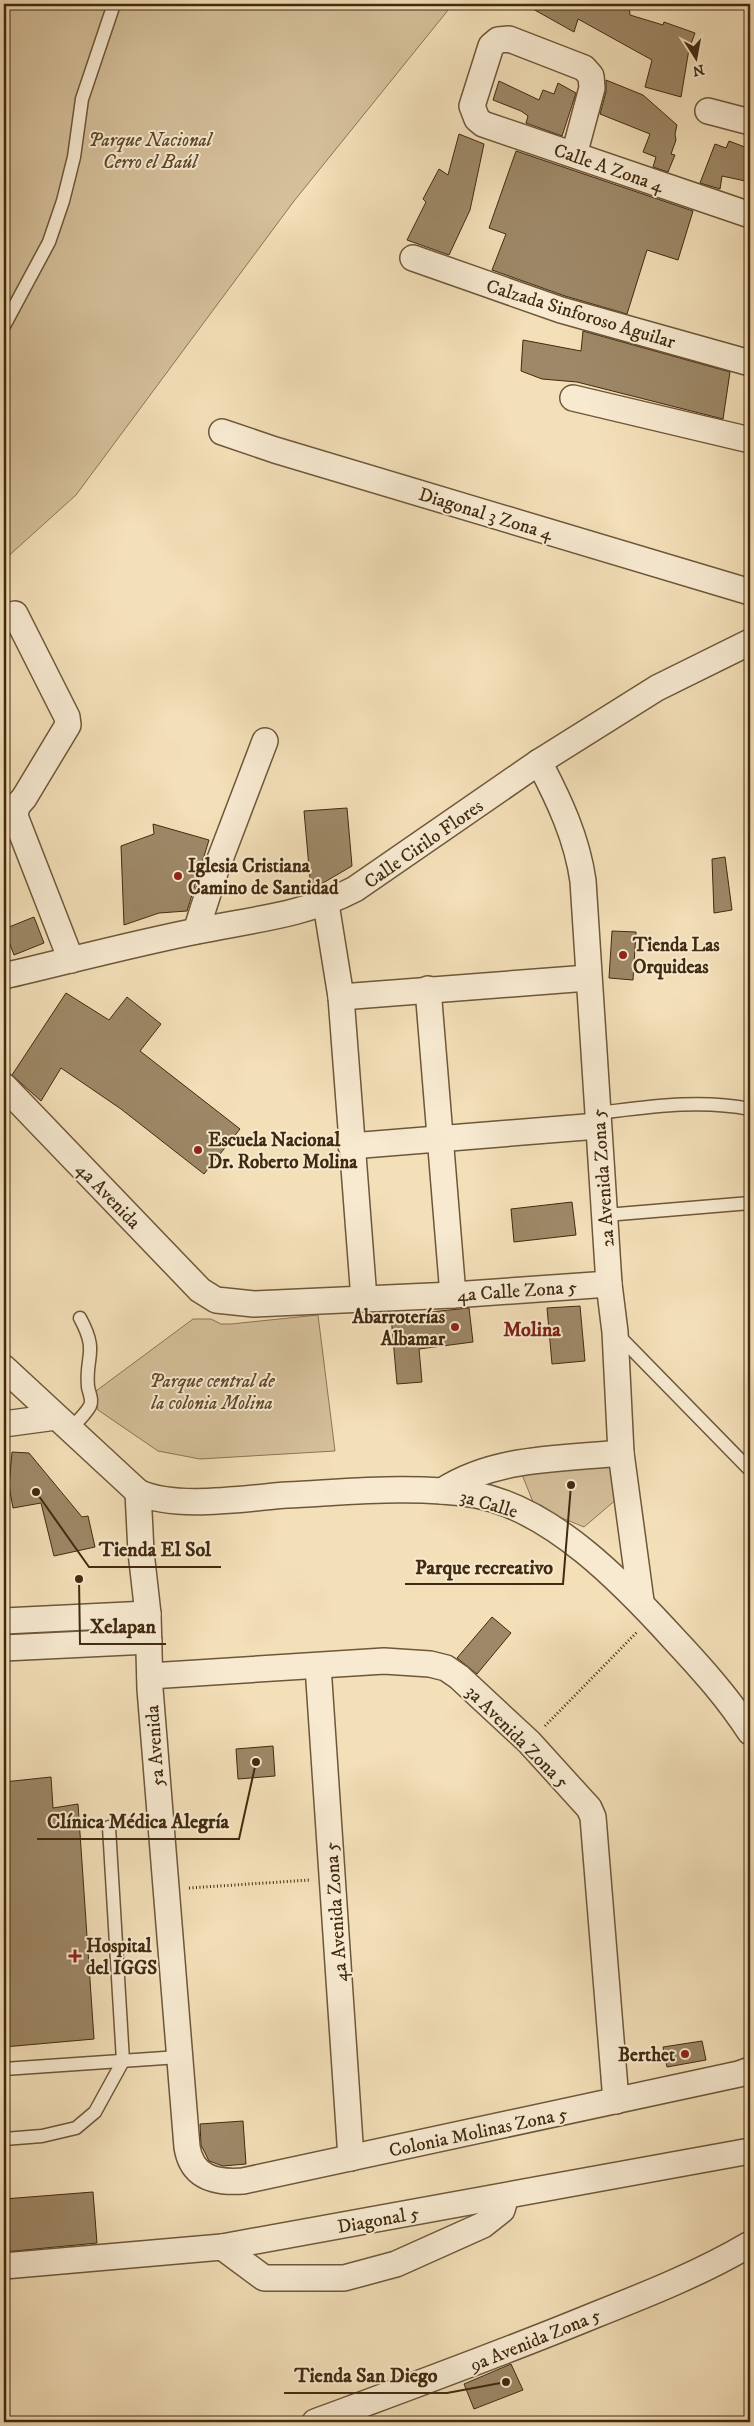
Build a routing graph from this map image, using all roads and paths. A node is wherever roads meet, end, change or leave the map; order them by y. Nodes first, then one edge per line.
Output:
1 (114, 4) edge
2 (708, 111) dead end
3 (750, 122) edge
4 (574, 155) junction
5 (750, 215) edge
6 (413, 258) dead end
7 (4, 326) edge
8 (750, 363) edge
9 (573, 398) dead end
10 (222, 432) dead end
11 (750, 440) edge
12 (750, 592) edge
13 (15, 614) dead end
14 (750, 642) edge
15 (265, 741) dead end
16 (540, 762) junction
17 (326, 904) junction
18 (196, 931) junction
19 (71, 960) junction
20 (4, 976) edge
21 (588, 978) junction
22 (428, 989) junction
23 (341, 996) junction
24 (4, 1086) edge
25 (750, 1109) edge
26 (598, 1120) junction
27 (440, 1139) junction
28 (351, 1146) junction
29 (750, 1202) edge
30 (606, 1215) junction
31 (609, 1284) junction
32 (453, 1295) junction
33 (364, 1299) junction
34 (216, 1300) joint
35 (80, 1318) dead end
36 (615, 1332) junction
37 (4, 1368) edge
38 (4, 1424) edge
39 (63, 1424) junction
40 (621, 1453) junction
41 (750, 1470) edge
42 (442, 1491) junction
43 (138, 1492) junction
44 (647, 1608) junction
45 (148, 1614) junction
46 (4, 1621) edge
47 (149, 1641) junction
48 (4, 1648) edge
49 (318, 1666) junction
50 (150, 1676) junction
51 (750, 1732) edge
52 (529, 1742) junction
53 (109, 1827) dead end
54 (334, 1878) junction
55 (165, 1889) junction
56 (179, 2057) junction
57 (123, 2061) junction
58 (4, 2069) edge
59 (750, 2070) edge
60 (616, 2101) junction
61 (4, 2139) edge
62 (750, 2151) edge
63 (351, 2158) junction
64 (206, 2176) joint
65 (506, 2196) junction
66 (750, 2244) edge
67 (222, 2247) junction
68 (4, 2266) edge
69 (315, 2422) edge

1 - 7 lane
2 - 3 street
4 - 4 street, Calle A Zona 4
4 - 5 street, Calle A Zona 4
6 - 8 street, Calzada Sinforoso Aguilar
9 - 11 street
10 - 12 street, Diagonal 3 Zona 4
13 - 19 street
14 - 16 street, Calle Cirilo Flores
15 - 18 street
16 - 17 street, Calle Cirilo Flores
16 - 21 street, 2a Avenida Zona 5
17 - 18 street, Calle Cirilo Flores
17 - 23 street
18 - 19 street, Calle Cirilo Flores
19 - 20 street, Calle Cirilo Flores
21 - 22 street
21 - 26 street, 2a Avenida Zona 5
22 - 23 street
22 - 27 street
23 - 28 street
24 - 34 street, 4a Avenida
25 - 26 lane
26 - 27 street
26 - 30 street, 2a Avenida Zona 5
27 - 28 street
27 - 32 street
28 - 33 street
29 - 30 lane
30 - 31 street, 2a Avenida Zona 5
31 - 32 street, 4a Calle Zona 5
31 - 36 street, 2a Avenida Zona 5
32 - 33 street, 4a Calle Zona 5
33 - 34 street, 4a Calle Zona 5
35 - 39 lane
36 - 40 street, 2a Avenida Zona 5
36 - 41 lane
37 - 39 street
38 - 39 street
39 - 43 street
40 - 42 street
40 - 44 street, 2a Avenida Zona 5
42 - 43 street, 3a Calle
42 - 44 street, 3a Calle
43 - 45 street, 5a Avenida
44 - 51 street, 3a Calle
44 - 52 path
45 - 46 street
45 - 47 street, 5a Avenida
47 - 48 street
47 - 50 street, 5a Avenida
49 - 50 street, 3a Avenida Zona 5
49 - 52 street, 3a Avenida Zona 5
49 - 54 street, 4a Avenida Zona 5
50 - 55 street, 5a Avenida
52 - 60 street, 3a Avenida Zona 5
53 - 57 lane
54 - 55 path
54 - 63 street, 4a Avenida Zona 5
55 - 56 street, 5a Avenida
56 - 57 lane
56 - 64 street, 5a Avenida
57 - 58 lane
57 - 61 lane
59 - 60 street, Colonia Molinas Zona 5
60 - 63 street, Colonia Molinas Zona 5
62 - 65 street, Diagonal 5
63 - 64 street, Colonia Molinas Zona 5
65 - 67 street, Diagonal 5
65 - 67 street
66 - 69 street, 9a Avenida Zona 5
67 - 68 street, Diagonal 5

